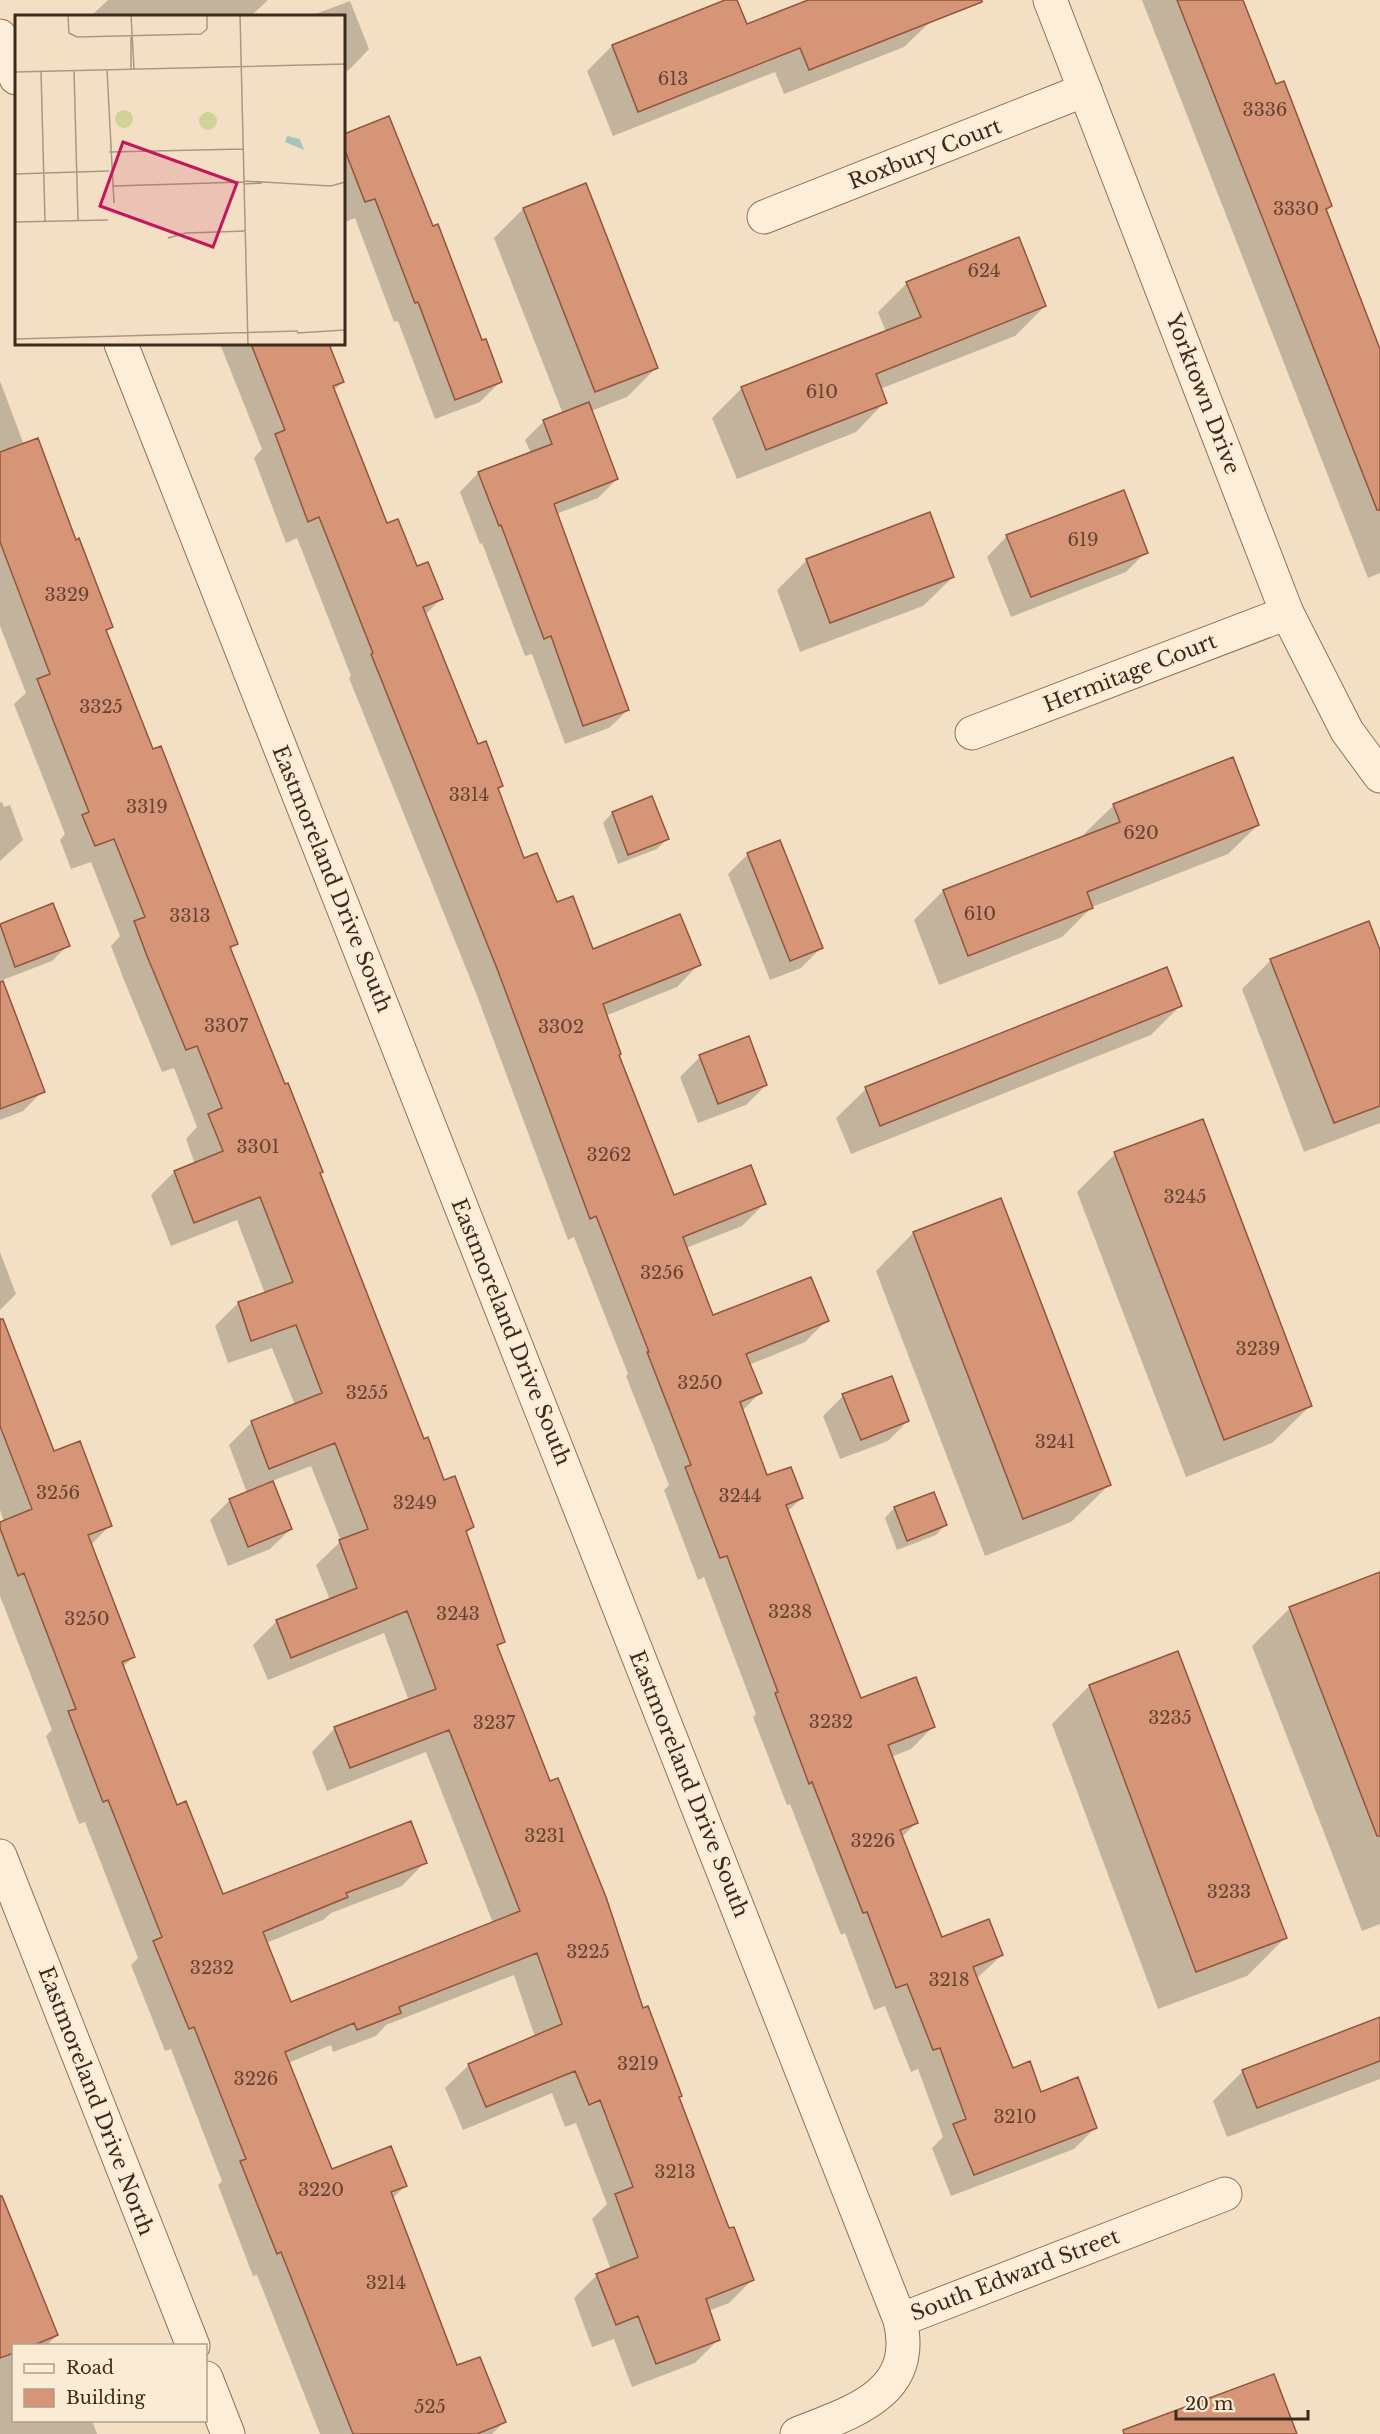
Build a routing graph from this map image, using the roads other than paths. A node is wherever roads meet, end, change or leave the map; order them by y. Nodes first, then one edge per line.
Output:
1 (1050, 0) edge
2 (0, 36) edge
3 (15, 75) edge
4 (1085, 90) junction
5 (764, 217) dead end
6 (121, 345) edge
7 (1287, 613) junction
8 (972, 733) dead end
9 (1380, 776) edge
10 (0, 1856) edge
11 (1225, 2194) dead end
12 (900, 2320) junction
13 (192, 2344) edge
14 (207, 2381) edge
15 (228, 2434) edge
16 (797, 2434) edge

1 - 4 street, Yorktown Drive
2 - 3 street
4 - 5 street, Roxbury Court
4 - 7 street, Yorktown Drive
6 - 12 street, Eastmoreland Drive South
7 - 8 street, Hermitage Court
7 - 9 street, Yorktown Drive
10 - 13 street, Eastmoreland Drive North
11 - 12 street, South Edward Street
12 - 16 street, South Edward Street
14 - 15 street

